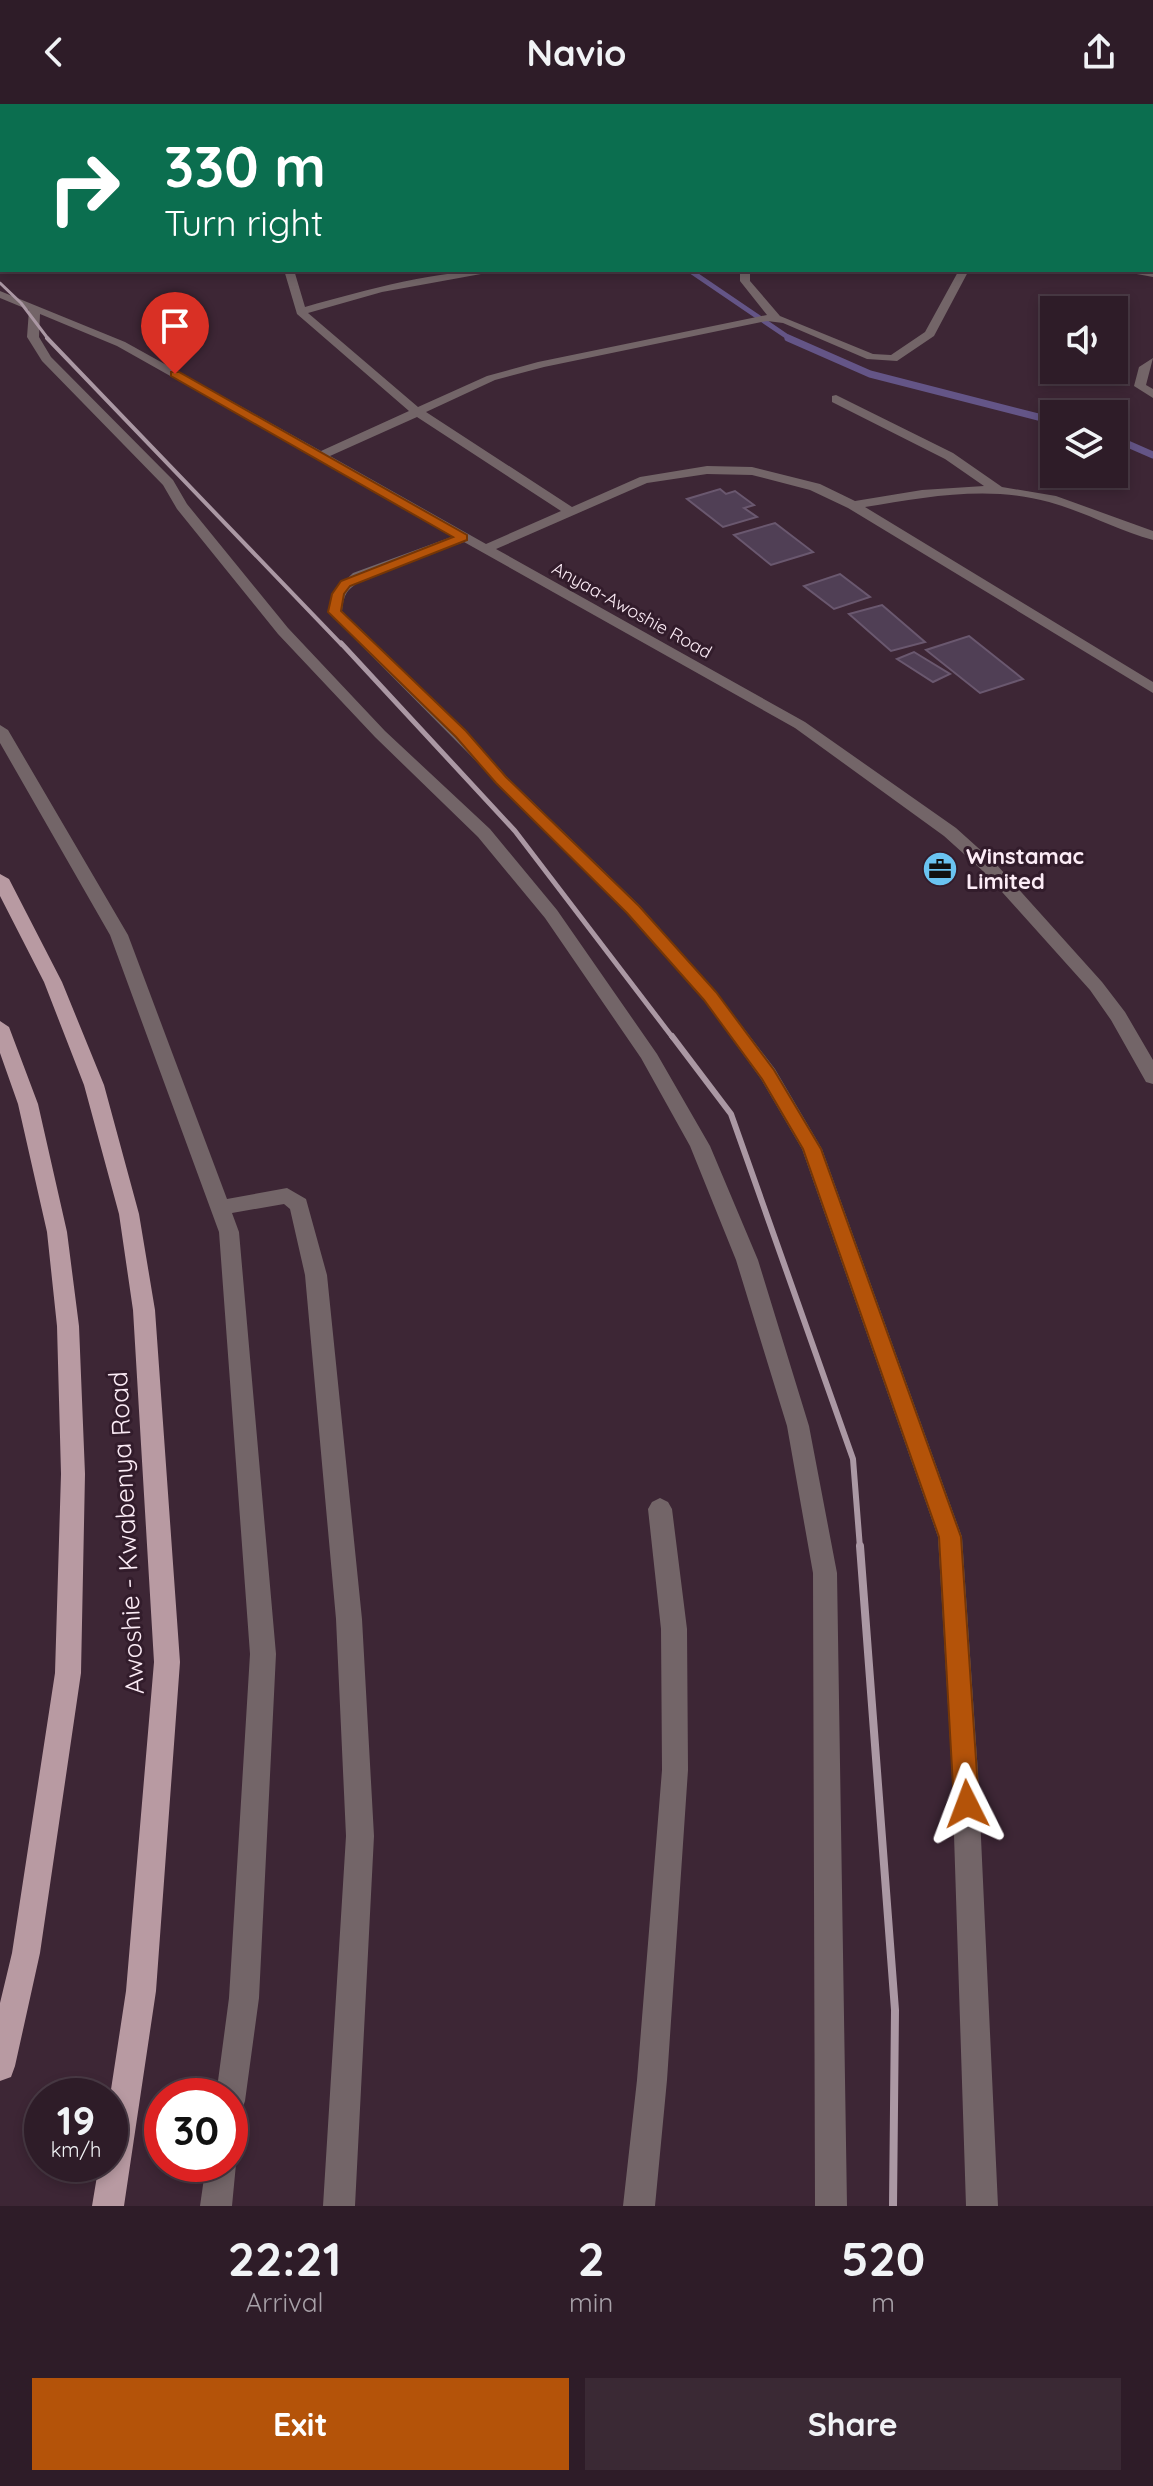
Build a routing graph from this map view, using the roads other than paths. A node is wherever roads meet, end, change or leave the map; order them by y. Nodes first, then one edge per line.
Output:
1 (290, 272) edge
2 (486, 272) edge
3 (745, 272) edge
4 (963, 272) edge
5 (0, 294) edge
6 (35, 309) junction
7 (301, 312) junction
8 (771, 318) junction
9 (1153, 361) edge
10 (1153, 394) edge
11 (836, 399) dead end
12 (416, 411) junction
13 (319, 457) junction
14 (998, 490) junction
15 (853, 505) junction
16 (570, 511) junction
17 (1153, 536) edge
18 (462, 538) junction
19 (485, 549) junction
20 (1153, 689) edge
21 (0, 730) edge
22 (0, 879) edge
23 (0, 1027) edge
24 (1153, 1077) edge
25 (219, 1208) junction
26 (660, 1509) dead end
27 (0, 2066) edge
28 (233, 2078) edge
29 (219, 2182) edge
30 (108, 2206) edge
31 (216, 2206) edge
32 (339, 2206) edge
33 (639, 2206) edge
34 (831, 2206) edge
35 (982, 2206) edge

1 - 7 street
2 - 7 street
3 - 8 street
4 - 8 street
5 - 6 street, Anyaa-Awoshie Road
6 - 13 street, Anyaa-Awoshie Road
6 - 34 street
7 - 12 street
8 - 12 street
9 - 10 street
11 - 14 street
12 - 13 street
12 - 16 street
13 - 18 street, Anyaa-Awoshie Road
14 - 15 street
14 - 17 street
15 - 16 street
15 - 20 street
16 - 19 street
18 - 19 street, Anyaa-Awoshie Road
18 - 35 street
19 - 24 street, Anyaa-Awoshie Road
21 - 25 street
22 - 30 main road, Awoshie - Kwabenya Road
23 - 27 main road, Awoshie - Kwabenya Road
25 - 28 street
25 - 32 street
26 - 33 street
29 - 31 street

